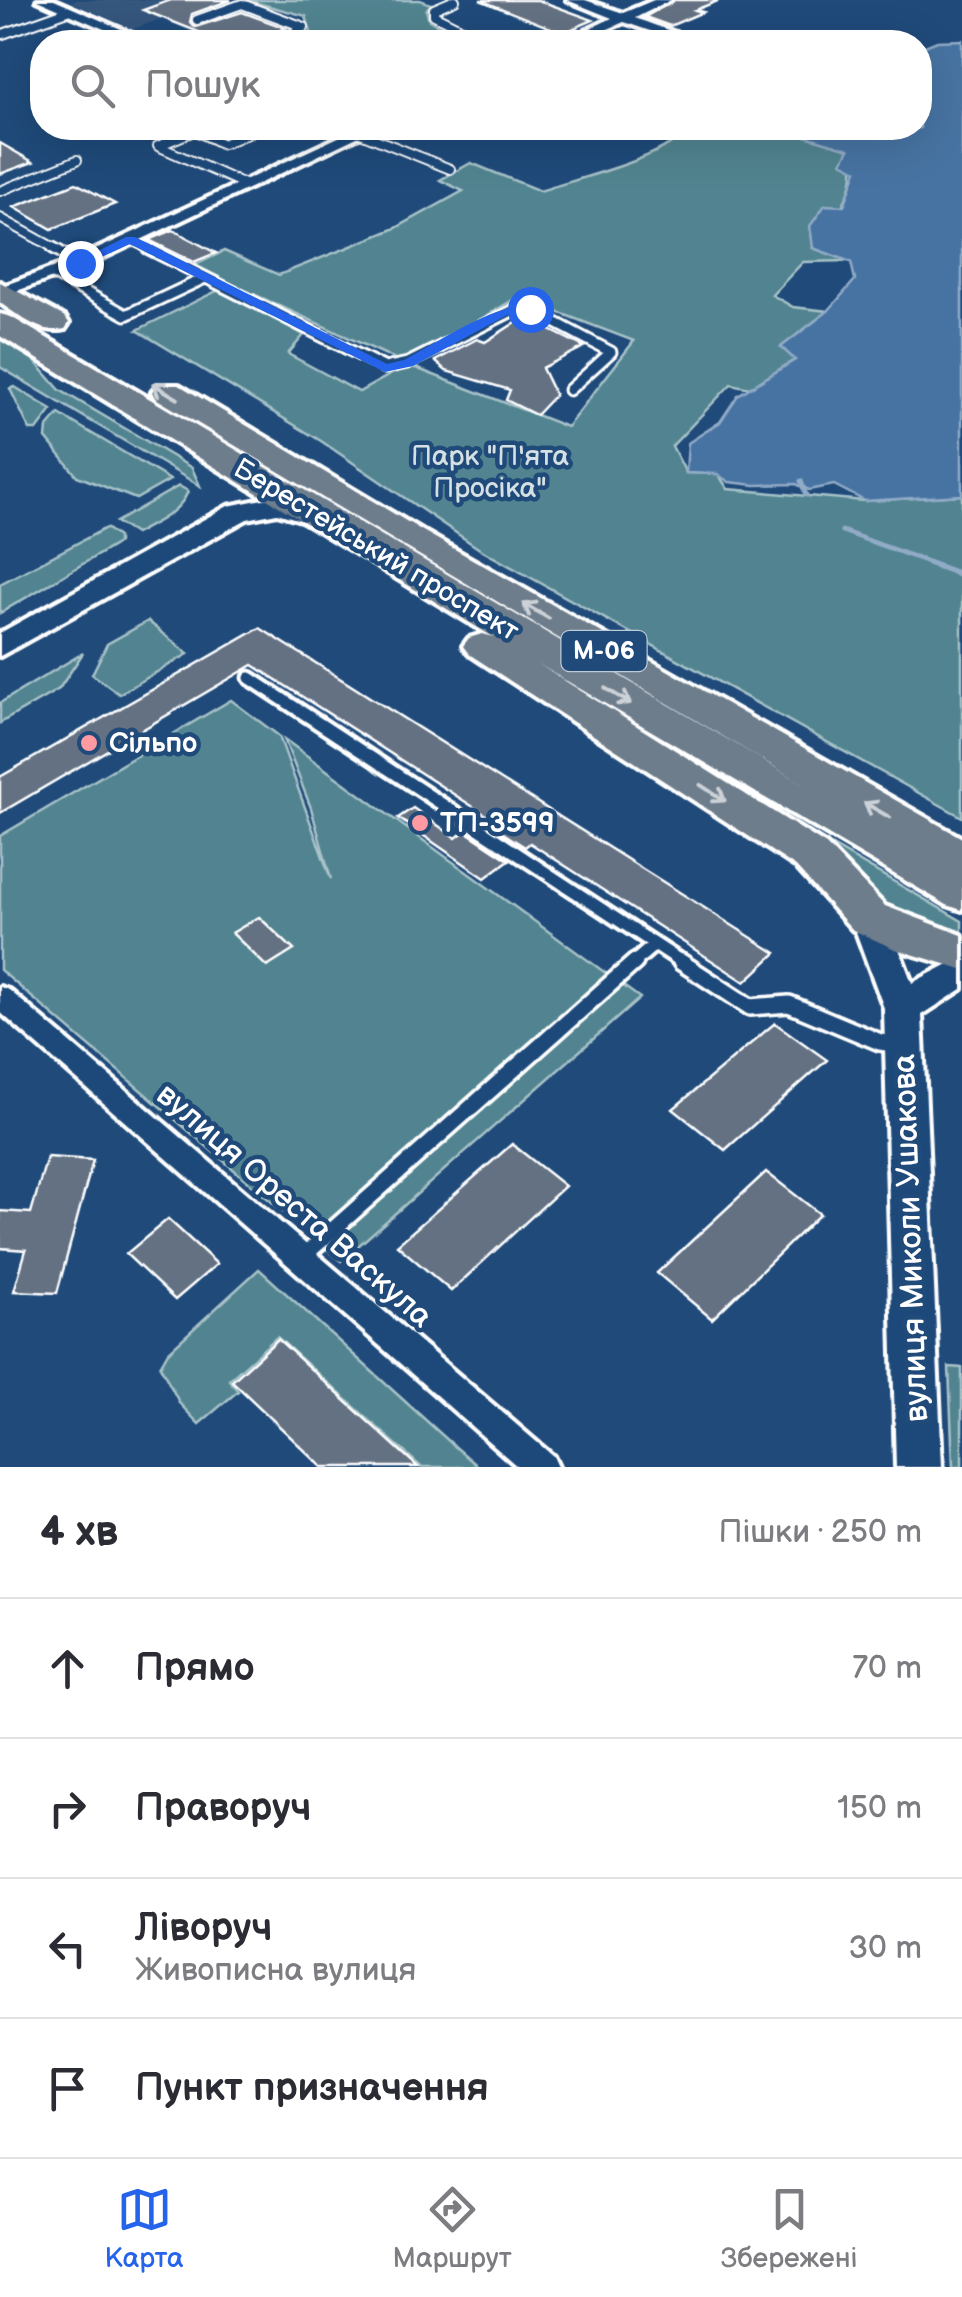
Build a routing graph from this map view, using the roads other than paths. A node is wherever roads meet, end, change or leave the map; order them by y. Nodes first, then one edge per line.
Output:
1 (43, 0) edge
2 (430, 0) edge
3 (455, 0) edge
4 (572, 0) edge
5 (665, 0) edge
6 (443, 4) junction
7 (68, 11) junction
8 (624, 19) junction
9 (197, 20) dead end
10 (115, 30) edge
11 (303, 30) edge
12 (461, 30) edge
13 (597, 30) edge
14 (657, 30) edge
15 (0, 34) edge
16 (172, 140) edge
17 (336, 140) edge
18 (383, 140) edge
19 (77, 160) dead end
20 (450, 169) dead end
21 (246, 185) junction
22 (0, 191) edge
23 (0, 218) edge
24 (130, 240) junction
25 (80, 263) junction
26 (52, 274) junction
27 (205, 278) junction
28 (0, 291) edge
29 (0, 323) edge
30 (64, 362) junction
31 (570, 390) dead end
32 (238, 512) junction
33 (325, 520) junction
34 (390, 559) junction
35 (0, 646) edge
36 (250, 678) dead end
37 (962, 858) edge
38 (962, 894) edge
39 (869, 918) junction
40 (654, 945) junction
41 (962, 952) edge
42 (962, 971) edge
43 (0, 997) edge
44 (903, 1027) junction
45 (301, 1258) junction
46 (542, 1467) edge
47 (919, 1467) edge

1 - 7 street
2 - 6 lane
3 - 6 lane
4 - 8 street
5 - 8 street
6 - 12 lane
7 - 10 street
7 - 15 lane
8 - 13 street
8 - 14 street
9 - 11 lane
16 - 21 lane
17 - 21 street
18 - 20 lane
19 - 22 lane
21 - 24 street
23 - 25 lane
24 - 25 street
24 - 27 lane
25 - 26 street
26 - 27 lane
26 - 28 street
27 - 31 lane
37 -> 28 highway, Берестейський проспект / М-06
29 - 30 highway, Берестейський проспект / М-06
30 - 32 main road
30 - 33 highway, Берестейський проспект / М-06
32 - 33 main road
32 - 35 main road
33 - 34 highway, Берестейський проспект / М-06
34 -> 38 highway, Берестейський проспект / М-06
34 -> 39 highway
36 - 40 lane
39 - 41 highway
39 - 44 main road, вулиця Миколи Ушакова
40 - 44 lane
40 - 45 lane
42 - 44 main road
43 - 45 street, вулиця Ореста Васкула
44 - 47 main road, вулиця Миколи Ушакова
45 - 46 street, вулиця Ореста Васкула

